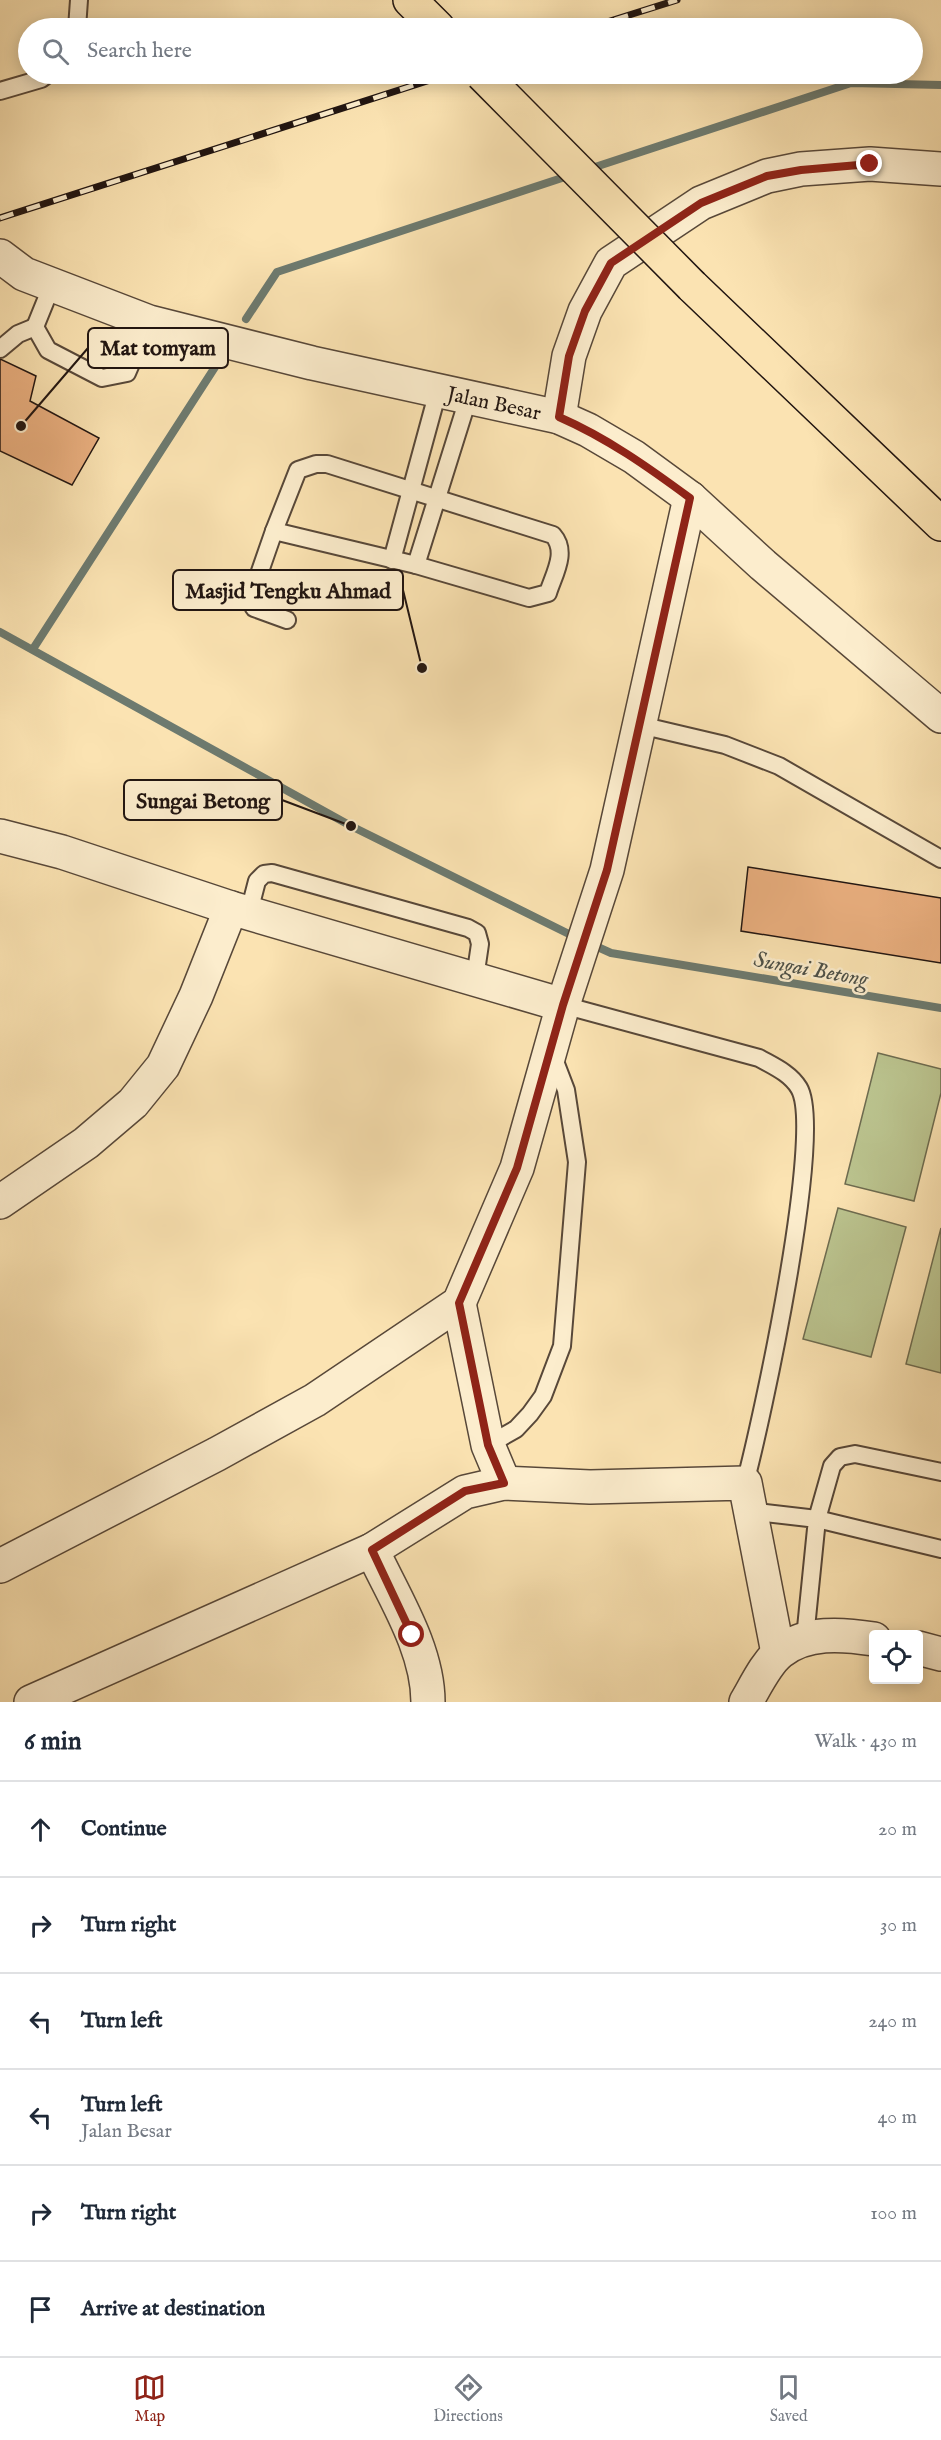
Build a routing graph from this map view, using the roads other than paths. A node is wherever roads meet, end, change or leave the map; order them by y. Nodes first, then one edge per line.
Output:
1 (79, 0) edge
2 (410, 0) edge
3 (78, 18) edge
4 (428, 18) edge
5 (24, 84) edge
6 (492, 84) edge
7 (0, 91) edge
8 (941, 169) edge
9 (0, 256) edge
10 (52, 285) junction
11 (149, 322) junction
12 (35, 327) junction
13 (0, 349) edge
14 (453, 395) junction
15 (559, 417) junction
16 (411, 488) junction
17 (438, 497) junction
18 (690, 498) junction
19 (941, 524) edge
20 (274, 531) junction
21 (392, 560) junction
22 (416, 565) junction
23 (287, 620) dead end
24 (941, 716) edge
25 (640, 725) junction
26 (0, 836) edge
27 (941, 859) edge
28 (240, 910) junction
29 (475, 978) junction
30 (566, 995) junction
31 (550, 1049) junction
32 (0, 1202) edge
33 (459, 1303) junction
34 (488, 1445) junction
35 (941, 1472) edge
36 (504, 1483) junction
37 (747, 1497) junction
38 (817, 1519) junction
39 (941, 1549) edge
40 (372, 1550) junction
41 (0, 1566) edge
42 (869, 1639) edge
43 (792, 1645) junction
44 (923, 1649) edge
45 (941, 1654) edge
46 (31, 1702) edge
47 (428, 1702) edge
48 (746, 1702) edge

1 - 3 lane
2 - 4 main road
5 - 7 lane
6 - 19 main road, bridge
8 - 15 street
9 - 10 street, Jalan Besar
10 - 11 street, Jalan Besar
10 - 12 lane
11 - 12 lane
11 - 14 street, Jalan Besar
12 - 13 lane
14 - 15 street, Jalan Besar
14 - 16 lane
14 - 17 lane
15 - 18 street, Jalan Besar
16 - 17 lane
16 - 20 lane
16 - 21 lane
17 - 22 lane
17 - 22 lane
18 - 24 street, Jalan Besar
18 - 25 street
20 - 21 lane
20 - 23 lane
21 - 22 lane
25 - 27 lane
25 - 30 street
26 - 28 street
28 - 29 street
28 - 29 lane
28 - 32 street
29 - 30 street
30 - 31 street
30 - 37 lane
31 - 33 street
31 - 34 lane
33 - 34 street
33 - 41 street
34 - 36 street
35 - 38 lane
36 - 37 street
36 - 40 street
37 - 38 lane
37 - 43 street
38 - 39 lane
38 - 43 lane
40 - 46 street
40 - 47 street
42 - 43 street
43 - 48 street
44 - 45 street

